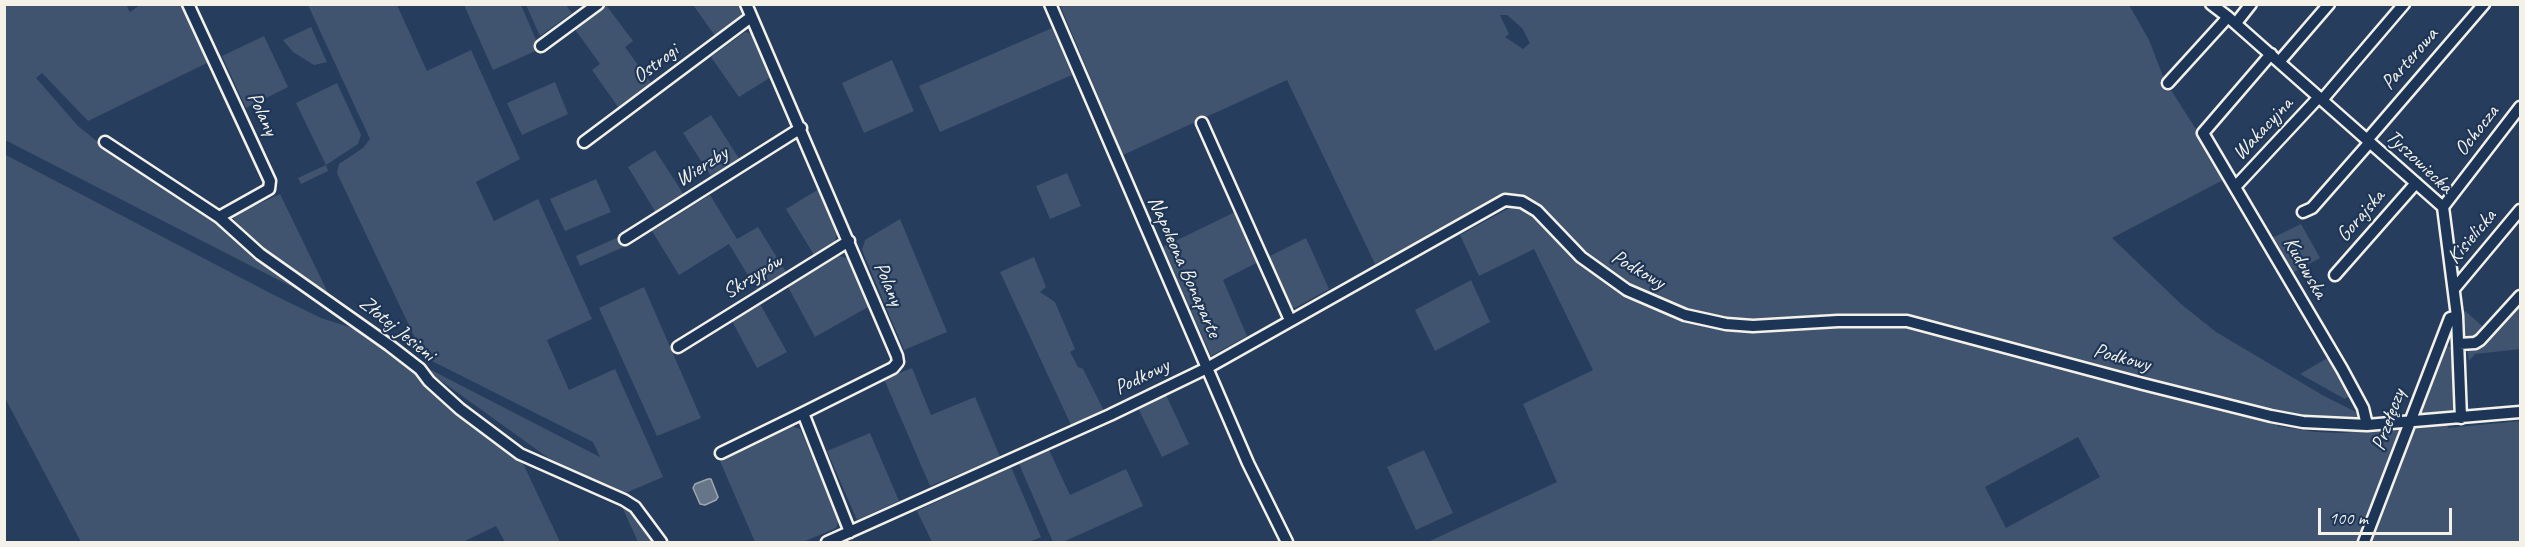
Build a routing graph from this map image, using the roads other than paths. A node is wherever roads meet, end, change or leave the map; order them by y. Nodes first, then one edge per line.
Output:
1 (188, 4) edge
2 (598, 4) edge
3 (746, 4) edge
4 (1050, 4) edge
5 (2211, 4) edge
6 (2251, 4) edge
7 (2329, 4) edge
8 (2404, 4) edge
9 (2484, 4) edge
10 (752, 17) junction
11 (2232, 20) junction
12 (541, 46) dead end
13 (2275, 58) junction
14 (2168, 82) dead end
15 (2321, 99) junction
16 (2520, 107) edge
17 (1202, 123) dead end
18 (801, 128) junction
19 (2369, 141) junction
20 (105, 142) dead end
21 (584, 142) dead end
22 (2416, 183) junction
23 (2235, 187) junction
24 (2443, 207) junction
25 (2520, 210) edge
26 (2302, 212) dead end
27 (219, 217) junction
28 (625, 239) dead end
29 (849, 241) junction
30 (2335, 275) dead end
31 (2454, 289) junction
32 (2520, 296) edge
33 (2457, 316) junction
34 (1290, 320) junction
35 (2459, 344) junction
36 (678, 347) dead end
37 (1207, 368) junction
38 (803, 412) junction
39 (2520, 412) edge
40 (2461, 418) junction
41 (2409, 422) junction
42 (2367, 425) junction
43 (721, 453) dead end
44 (850, 532) junction
45 (661, 543) edge
46 (827, 543) edge
47 (1287, 543) edge
48 (2364, 543) edge

1 - 27 street, Polany
2 - 12 street
3 - 10 street, Polany
4 - 37 street, Napoleona Bonaparte
5 - 11 street, Tyszowiecka
6 - 11 street
7 - 13 street
8 - 15 street, Wakacyjna
9 - 19 street, Parterowa
10 - 18 street, Polany
10 - 21 street, Ostrogi
11 - 13 street, Tyszowiecka
11 - 14 street
13 - 15 street, Tyszowiecka
13 - 23 street, Kudowska
15 - 19 street, Tyszowiecka
15 - 23 street, Wakacyjna
16 - 24 street, Ochocza
17 - 34 street
18 - 28 street, Wierzby
18 - 29 street, Polany
19 - 22 street, Tyszowiecka
19 - 26 street, Parterowa
20 - 27 street, Złotej Jesieni
22 - 24 street, Tyszowiecka
22 - 30 street, Gorajska
23 - 42 street, Kudowska
24 - 31 street, Tyszowiecka
25 - 31 street, Kisielicka
27 - 45 street, Złotej Jesieni
29 - 36 street, Skrzypów
29 - 38 street, Polany
31 - 33 street, Tyszowiecka
32 - 35 street
33 - 35 street, Tyszowiecka
33 - 41 street, Przełęczy
34 - 37 street, Podkowy
34 - 42 street, Podkowy
35 - 40 street, Tyszowiecka
37 - 44 street, Podkowy
37 - 47 street, Napoleona Bonaparte
38 - 43 street
38 - 44 street
39 - 40 street, Podkowy
40 - 41 street, Podkowy
41 - 42 street, Podkowy
41 - 48 street, Przełęczy
44 - 46 street, Podkowy

